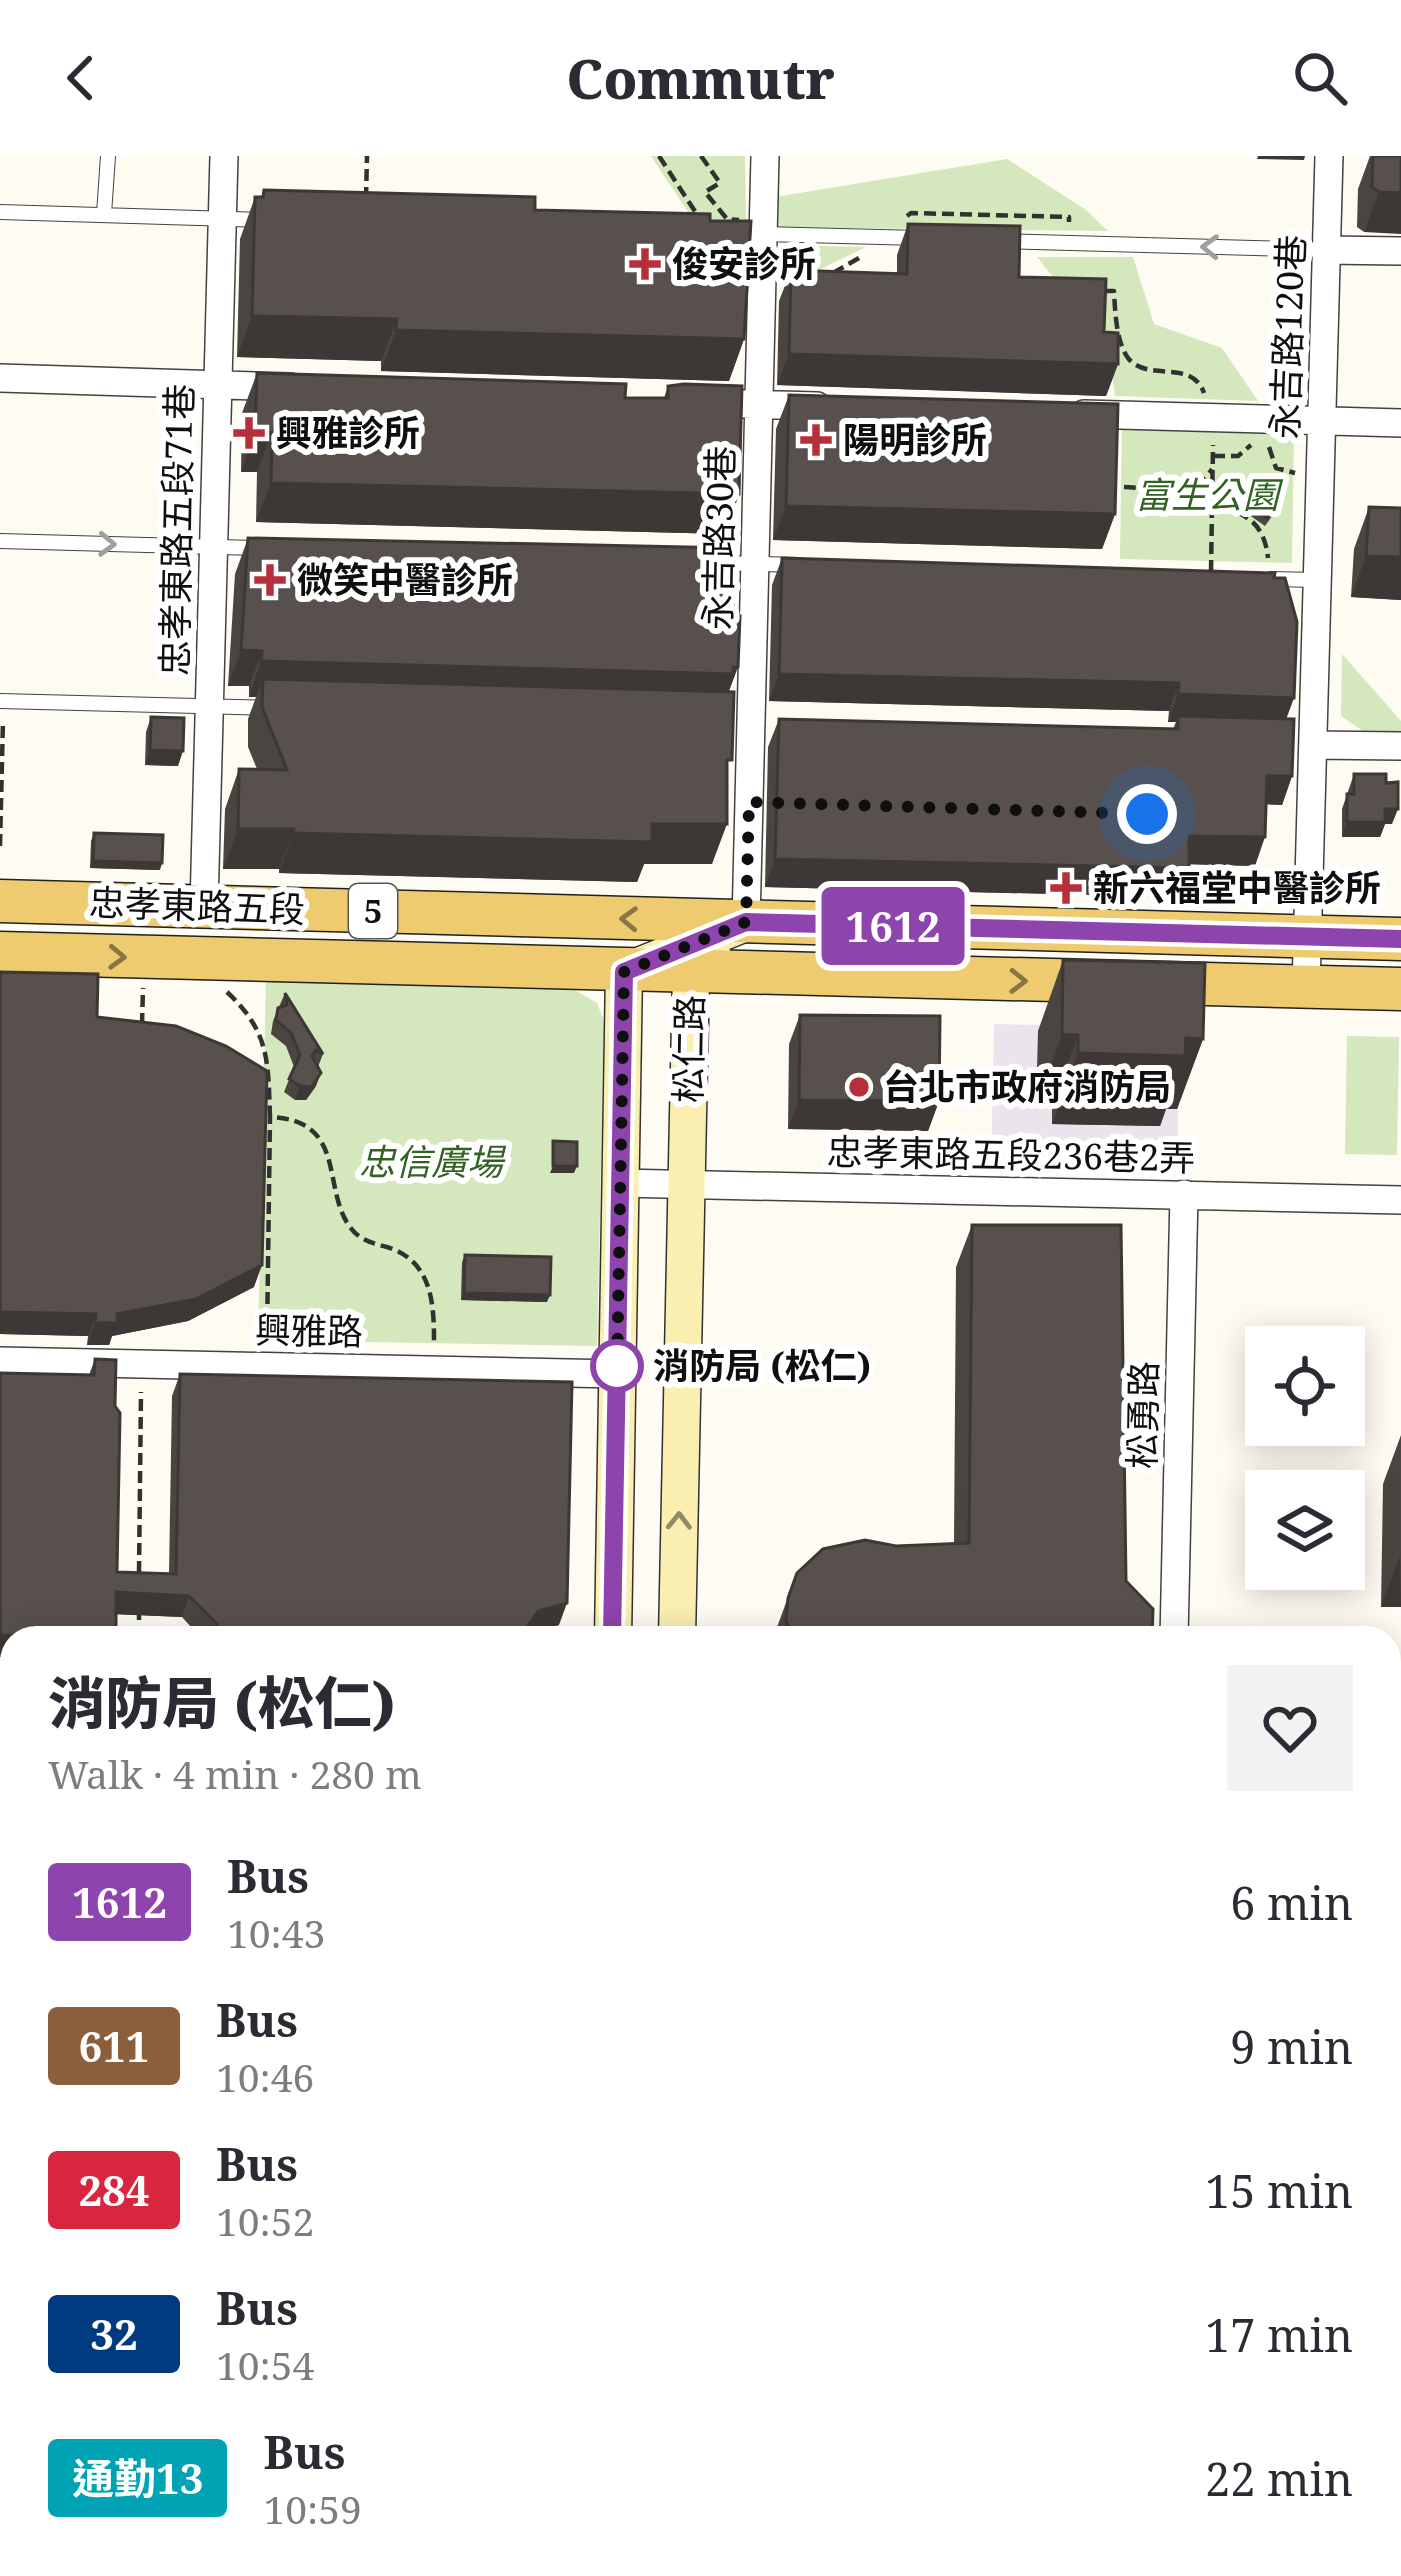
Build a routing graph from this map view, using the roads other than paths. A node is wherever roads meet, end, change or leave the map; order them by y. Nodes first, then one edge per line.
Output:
1 (108, 156) edge
2 (224, 156) edge
3 (765, 156) edge
4 (1329, 156) edge
5 (0, 212) edge
6 (104, 214) junction
7 (222, 218) junction
8 (294, 220) edge
9 (751, 229) junction
10 (938, 239) edge
11 (982, 240) edge
12 (1327, 250) junction
13 (1401, 251) edge
14 (0, 378) edge
15 (217, 384) junction
16 (313, 388) edge
17 (673, 401) edge
18 (759, 405) junction
19 (842, 407) edge
20 (1051, 413) edge
21 (1322, 421) junction
22 (1401, 423) edge
23 (0, 541) edge
24 (213, 547) junction
25 (285, 549) edge
26 (691, 562) edge
27 (755, 564) junction
28 (821, 566) edge
29 (1249, 578) edge
30 (1318, 580) junction
31 (2, 701) edge
32 (209, 707) junction
33 (283, 709) edge
34 (1306, 739) junction
35 (1401, 746) edge
36 (0, 901) edge
37 (204, 906) junction
38 (746, 922) junction
39 (1307, 937) junction
40 (1401, 939) edge
41 (902, 952) junction
42 (0, 953) edge
43 (624, 972) junction
44 (691, 974) junction
45 (1306, 987) junction
46 (1401, 989) edge
47 (620, 1183) junction
48 (686, 1184) junction
49 (1184, 1194) junction
50 (1401, 1200) edge
51 (0, 1361) edge
52 (617, 1374) junction
53 (613, 1626) edge
54 (676, 1626) edge
55 (1174, 1626) edge

1 - 6 lane
2 - 7 street, 忠孝東路五段71巷
3 - 9 street, 永吉路30巷
4 - 12 street, 永吉路120巷
5 - 6 lane
6 - 7 lane
7 - 8 lane
7 - 15 street, 忠孝東路五段71巷
9 - 10 lane
9 - 18 street, 永吉路30巷
12 -> 11 lane
12 - 13 street
12 - 21 street, 永吉路120巷
14 - 15 street
15 - 16 street
15 - 24 street, 忠孝東路五段71巷
17 - 18 street
18 - 19 street
18 - 27 street, 永吉路30巷
20 - 21 street
21 - 22 street
21 - 30 street, 永吉路120巷
23 -> 24 lane
24 - 25 lane
24 - 32 street, 忠孝東路五段71巷
26 - 27 lane
27 - 28 lane
27 - 38 street, 永吉路30巷
29 - 30 lane
30 - 34 street, 永吉路120巷
31 - 32 lane
32 - 33 lane
32 - 37 street, 忠孝東路五段71巷
34 - 35 street
34 - 39 street, 永吉路120巷
36 - 37 main road, 忠孝東路五段 / 5
38 -> 37 main road, 忠孝東路五段 / 5
38 - 41 main road, 忠孝東路五段 / 5
38 - 43 street, 松仁路
38 - 44 street, 松仁路
39 - 40 main road, 忠孝東路五段 / 5
39 - 41 main road, 忠孝東路五段 / 5
39 - 45 street, 永吉路120巷
41 - 44 main road, 忠孝東路五段 / 5
41 -> 45 main road, 忠孝東路五段 / 5
42 -> 43 main road, 忠孝東路五段 / 5
43 - 44 main road, 忠孝東路五段 / 5
43 - 47 street, 松仁路
44 - 48 street, 松仁路
45 - 46 main road, 忠孝東路五段 / 5
47 - 48 street, 忠孝東路五段236巷2弄
47 - 52 street, 松仁路
48 - 49 street, 忠孝東路五段236巷2弄
54 -> 48 street, 松仁路
49 - 50 street, 忠孝東路五段236巷2弄
49 - 55 street, 松勇路
51 - 52 street, 興雅路
52 - 53 street, 松仁路

